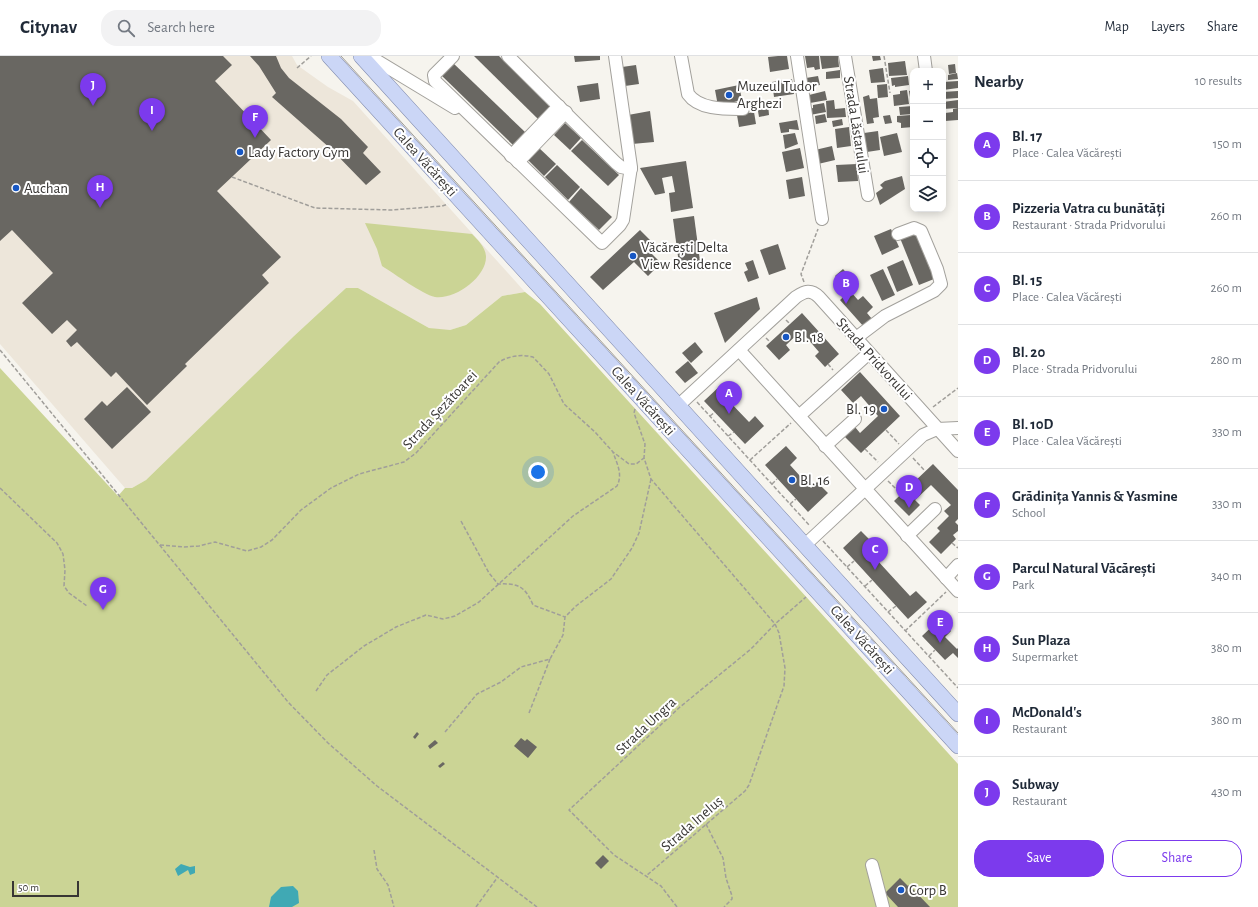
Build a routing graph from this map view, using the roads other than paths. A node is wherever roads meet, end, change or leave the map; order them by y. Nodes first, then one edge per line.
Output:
1 (329, 56) edge
2 (361, 56) edge
3 (369, 56) edge
4 (453, 56) edge
5 (508, 56) edge
6 (615, 56) edge
7 (681, 56) edge
8 (797, 56) edge
9 (846, 56) edge
10 (924, 56) edge
11 (926, 68) edge
12 (562, 109) junction
13 (744, 109) dead end
14 (475, 120) junction
15 (514, 159) junction
16 (632, 169) junction
17 (868, 195) dead end
18 (822, 220) road end
19 (898, 234) dead end
20 (534, 244) junction
21 (515, 260) junction
22 (856, 338) junction
23 (739, 350) junction
24 (869, 353) junction
25 (679, 405) junction
26 (799, 416) junction
27 (855, 419) dead end
28 (958, 428) edge
29 (937, 429) junction
30 (825, 446) junction
31 (958, 451) edge
32 (865, 489) junction
33 (935, 509) dead end
34 (907, 536) junction
35 (805, 545) junction
36 (958, 565) edge
37 (952, 585) edge
38 (958, 714) edge
39 (958, 746) edge
40 (872, 865) dead end
41 (883, 907) edge

1 - 21 main road, Calea Văcărești
2 - 20 main road, Calea Văcărești
3 - 14 street
4 - 14 street
5 - 12 street
6 - 16 street
7 - 13 street
8 - 18 street
9 - 17 street, Strada Lăstarului
10 - 11 street
12 - 15 street
12 - 16 street
14 - 15 street
15 - 16 street
19 - 22 street
20 - 21 main road
20 - 25 main road, Calea Văcărești
21 - 39 main road, Calea Văcărești
22 - 23 street, Strada Pridvorului
22 - 24 street, Strada Pridvorului
23 - 25 street
23 - 26 street
24 - 26 street
24 - 29 street, Strada Pridvorului
25 - 35 main road, Calea Văcărești
26 - 30 street
27 - 30 street
28 - 29 street
29 - 31 street, Strada Pridvorului
29 - 32 street
30 - 32 street
32 - 34 street
32 - 35 street
33 - 34 street
34 - 37 street
35 - 38 main road, Calea Văcărești
36 - 37 street
40 - 41 street

